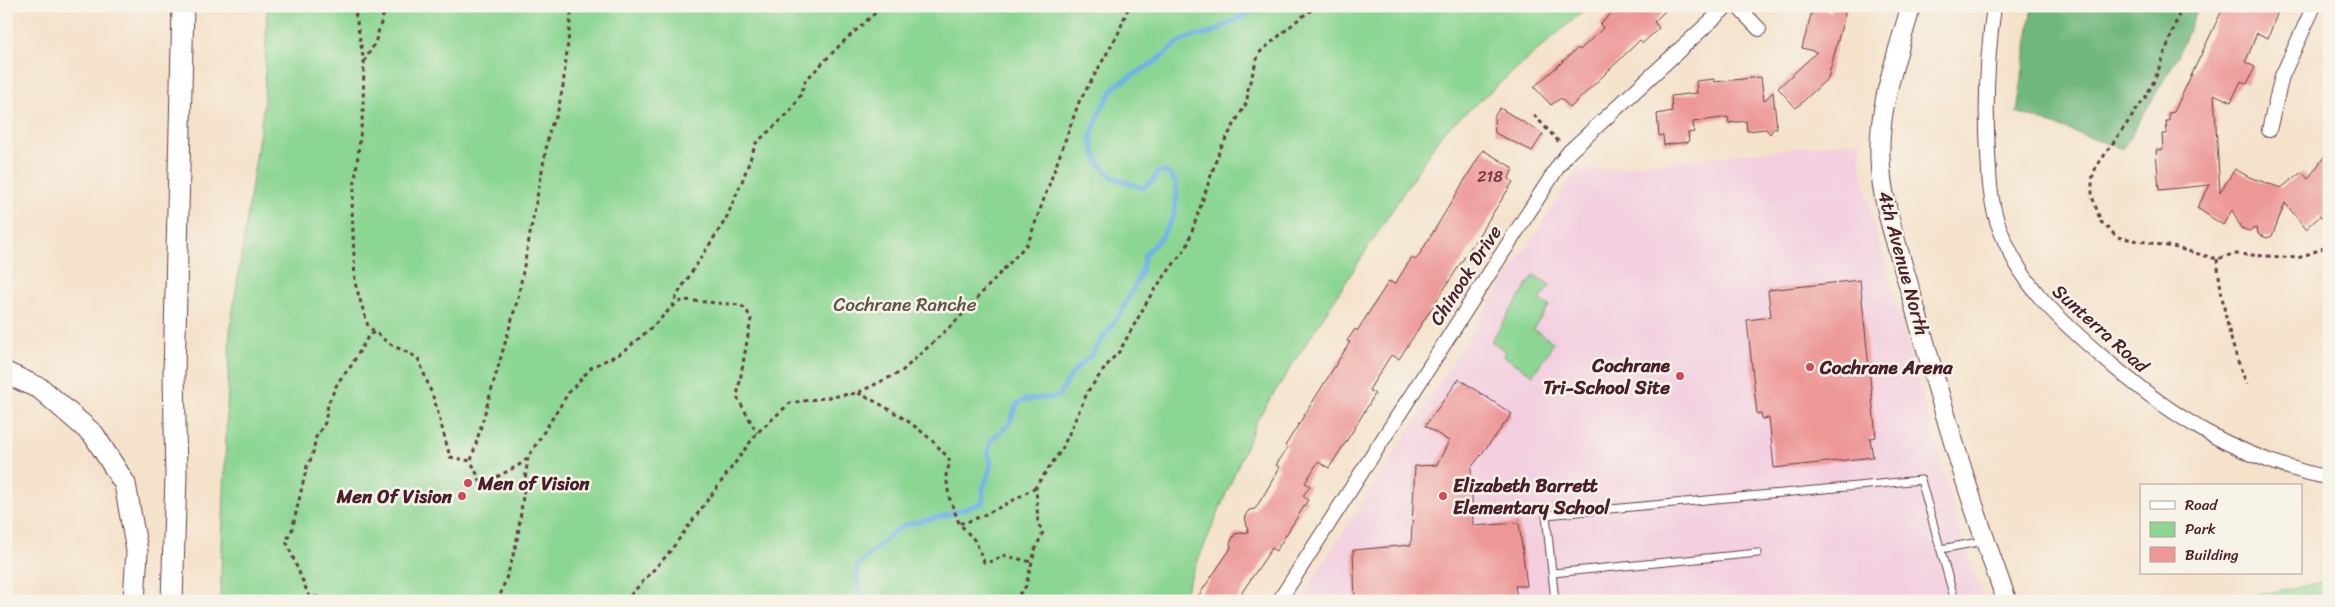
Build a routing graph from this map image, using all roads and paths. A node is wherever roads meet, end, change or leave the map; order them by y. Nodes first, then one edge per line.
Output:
1 (183, 6) edge
2 (352, 6) edge
3 (386, 6) edge
4 (572, 6) edge
5 (883, 6) edge
6 (1129, 6) edge
7 (1317, 6) edge
8 (1727, 6) edge
9 (1738, 6) edge
10 (1911, 6) edge
11 (1994, 6) edge
12 (2182, 6) edge
13 (2314, 6) edge
14 (1760, 28) dead end
15 (364, 62) junction
16 (1534, 115) dead end
17 (2269, 130) dead end
18 (1560, 143) dead end
19 (2329, 246) edge
20 (2217, 259) junction
21 (672, 307) junction
22 (374, 332) junction
23 (6, 373) edge
24 (2247, 384) dead end
25 (857, 393) junction
26 (757, 433) junction
27 (528, 457) junction
28 (471, 461) junction
29 (2329, 478) edge
30 (1036, 486) junction
31 (959, 523) junction
32 (1984, 541) junction
33 (1941, 549) junction
34 (1758, 553) dead end
35 (1032, 562) junction
36 (1552, 573) junction
37 (134, 601) edge
38 (172, 601) edge
39 (350, 601) edge
40 (496, 601) edge
41 (625, 601) edge
42 (1014, 601) edge
43 (1278, 601) edge
44 (1555, 601) edge
45 (1955, 601) edge
46 (2007, 601) edge

1 - 38 main road
2 - 15 path
3 - 15 path
4 - 28 path
5 - 21 path
6 - 25 path
7 - 30 path
8 - 43 street, Chinook Drive
9 - 14 street
10 - 32 street, 4th Avenue North
11 - 29 street, Sunterra Road
12 - 20 path
13 - 17 street
15 - 22 path
16 - 18 path
19 - 20 path
20 - 24 path
21 - 26 path
21 - 27 path
22 - 28 path
22 - 39 path
23 - 37 main road
25 - 26 path
25 - 31 path
26 - 41 path
27 - 28 path
27 - 40 path
30 - 31 path
30 - 35 path
31 - 35 path
32 - 33 lane
32 - 46 street, 4th Avenue North
33 - 36 lane
33 - 45 lane
34 - 36 lane
35 - 42 path
36 - 44 lane

